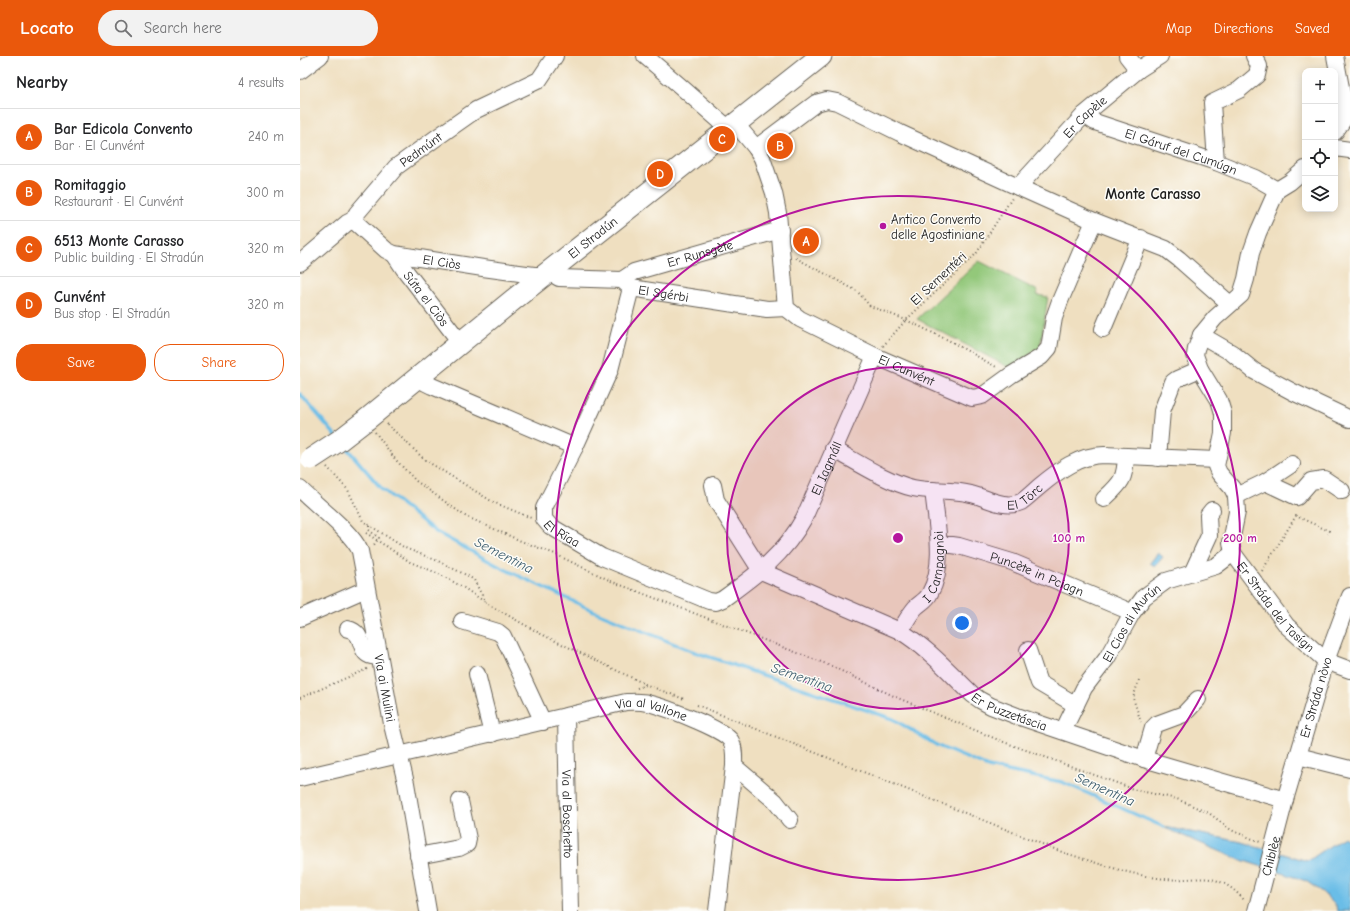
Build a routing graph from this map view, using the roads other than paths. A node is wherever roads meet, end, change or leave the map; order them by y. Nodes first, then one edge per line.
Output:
1 (320, 56) edge
2 (555, 56) edge
3 (645, 56) edge
4 (821, 56) edge
5 (1128, 56) edge
6 (1160, 56) edge
7 (1254, 56) edge
8 (1341, 65) edge
9 (1138, 70) junction
10 (300, 71) edge
11 (1084, 115) junction
12 (732, 126) junction
13 (1338, 128) edge
14 (756, 148) junction
15 (1338, 148) edge
16 (1350, 150) edge
17 (1216, 162) junction
18 (1302, 172) edge
19 (1018, 187) junction
20 (1277, 190) junction
21 (353, 220) junction
22 (1094, 220) junction
23 (780, 230) junction
24 (1141, 238) junction
25 (394, 254) junction
26 (300, 263) edge
27 (544, 275) junction
28 (626, 284) junction
29 (1230, 304) junction
30 (786, 308) junction
31 (1103, 329) dead end
32 (1202, 335) junction
33 (460, 342) junction
34 (875, 356) junction
35 (1200, 369) junction
36 (418, 377) junction
37 (1350, 419) edge
38 (575, 447) junction
39 (833, 449) junction
40 (1126, 456) junction
41 (1158, 458) junction
42 (1216, 460) junction
43 (312, 463) edge
44 (1292, 464) dead end
45 (1265, 482) junction
46 (713, 485) dead end
47 (300, 488) edge
48 (933, 490) junction
49 (1342, 490) dead end
50 (1236, 496) junction
51 (1104, 499) dead end
52 (1212, 510) dead end
53 (939, 544) junction
54 (1233, 554) junction
55 (761, 571) junction
56 (1192, 573) junction
57 (366, 589) junction
58 (1350, 596) edge
59 (1132, 613) junction
60 (300, 618) edge
61 (462, 621) dead end
62 (348, 629) dead end
63 (900, 631) junction
64 (1028, 650) dead end
65 (380, 660) junction
66 (1326, 661) junction
67 (1350, 670) edge
68 (477, 674) dead end
69 (1198, 699) dead end
70 (1076, 705) junction
71 (566, 716) junction
72 (543, 722) junction
73 (1063, 731) junction
74 (492, 734) junction
75 (399, 755) junction
76 (1298, 756) junction
77 (1144, 759) junction
78 (734, 766) junction
79 (1350, 769) edge
80 (300, 778) edge
81 (1285, 800) junction
82 (460, 801) dead end
83 (790, 820) dead end
84 (418, 856) junction
85 (1252, 909) edge
86 (428, 911) edge
87 (570, 911) edge
88 (717, 911) edge

1 - 10 street
2 - 21 street, Pedmúnt
3 - 12 street
4 - 12 main road, El Stradún
5 - 9 street
6 - 9 street, Er Capèle
7 - 17 street
8 - 13 street
9 - 11 street, Er Capèle
11 - 17 street, El Gáruf del Cumúgn
11 - 19 street, Er Capèle
12 - 14 street
12 - 27 main road, El Stradún
14 - 19 street
14 - 23 street
15 - 16 street
17 - 20 street, El Gáruf del Cumúgn
18 - 20 street
19 - 22 street
20 - 29 street
21 - 25 street, El Ciòs
21 - 26 street, Pedmúnt
22 - 24 street
22 - 34 street, El Cunvént
23 - 28 street, Er Runsgète
23 - 30 street
24 - 29 street
24 - 31 street
25 - 27 street, El Ciòs
25 - 33 street, Súta el Ciòs
27 - 28 street, El Sgérbi
27 - 33 main road, El Stradún
28 - 30 street, El Sgérbi
28 - 38 street, El Rïaa
29 - 32 street
30 - 34 street, El Cunvént
32 - 35 street
32 - 37 street
33 - 36 main road, El Stradún
34 - 39 street, El Iagmáll
35 - 41 street
35 - 42 street
36 - 38 street
36 - 43 main road, El Stradún, bridge
38 - 55 street, El Rïaa
39 - 48 street, El Törc
39 - 55 street, El Iagmáll
40 - 41 street, El Törc
40 - 48 street, El Törc
40 - 51 street
41 - 42 street, El Törc
42 - 50 street
44 - 45 street
45 - 49 street
45 - 50 street
46 - 55 street
47 - 57 street, Via ai Mulini
48 - 53 street, I Campagnòi
50 - 54 street, Er Stráda del Tasígn
52 - 56 street
53 - 59 street, Puncète in Pciagn
53 - 63 street, I Campagnòi
54 - 56 street, El Cios di Murún
54 - 66 street, Er Stráda del Tasígn
55 - 63 street, Er Puzzetáscia
56 - 59 street, El Cios di Murún
57 - 60 street
57 - 65 street, Via ai Mulini
58 - 66 street, Er Stráda nòvo
59 - 70 street, El Cios di Murún
61 - 72 street
62 - 65 street
63 - 73 street, Er Puzzetáscia
64 - 70 street
65 - 75 street, Via ai Mulini
66 - 67 street
66 - 76 street, Er Stráda nòvo
68 - 74 street
69 - 77 street
70 - 73 street, El Cios di Murún
71 - 72 street, Via al Vallone
71 - 78 street, Via al Vallone
71 - 87 street, Via al Boschetto
72 - 74 street, Via al Vallone
73 - 77 street, Er Puzzetáscia
74 - 75 street, Via al Vallone
75 - 80 street, Via al Vallone
75 - 84 street, Via ai Mulini
76 - 79 street
76 - 81 street, Er Stráda nòvo
77 - 81 street, Er Puzzetáscia
78 - 83 street
78 - 88 street, Via al Vallone
81 - 85 street, Chiblèe
82 - 84 street
84 - 86 street, Via ai Mulini

